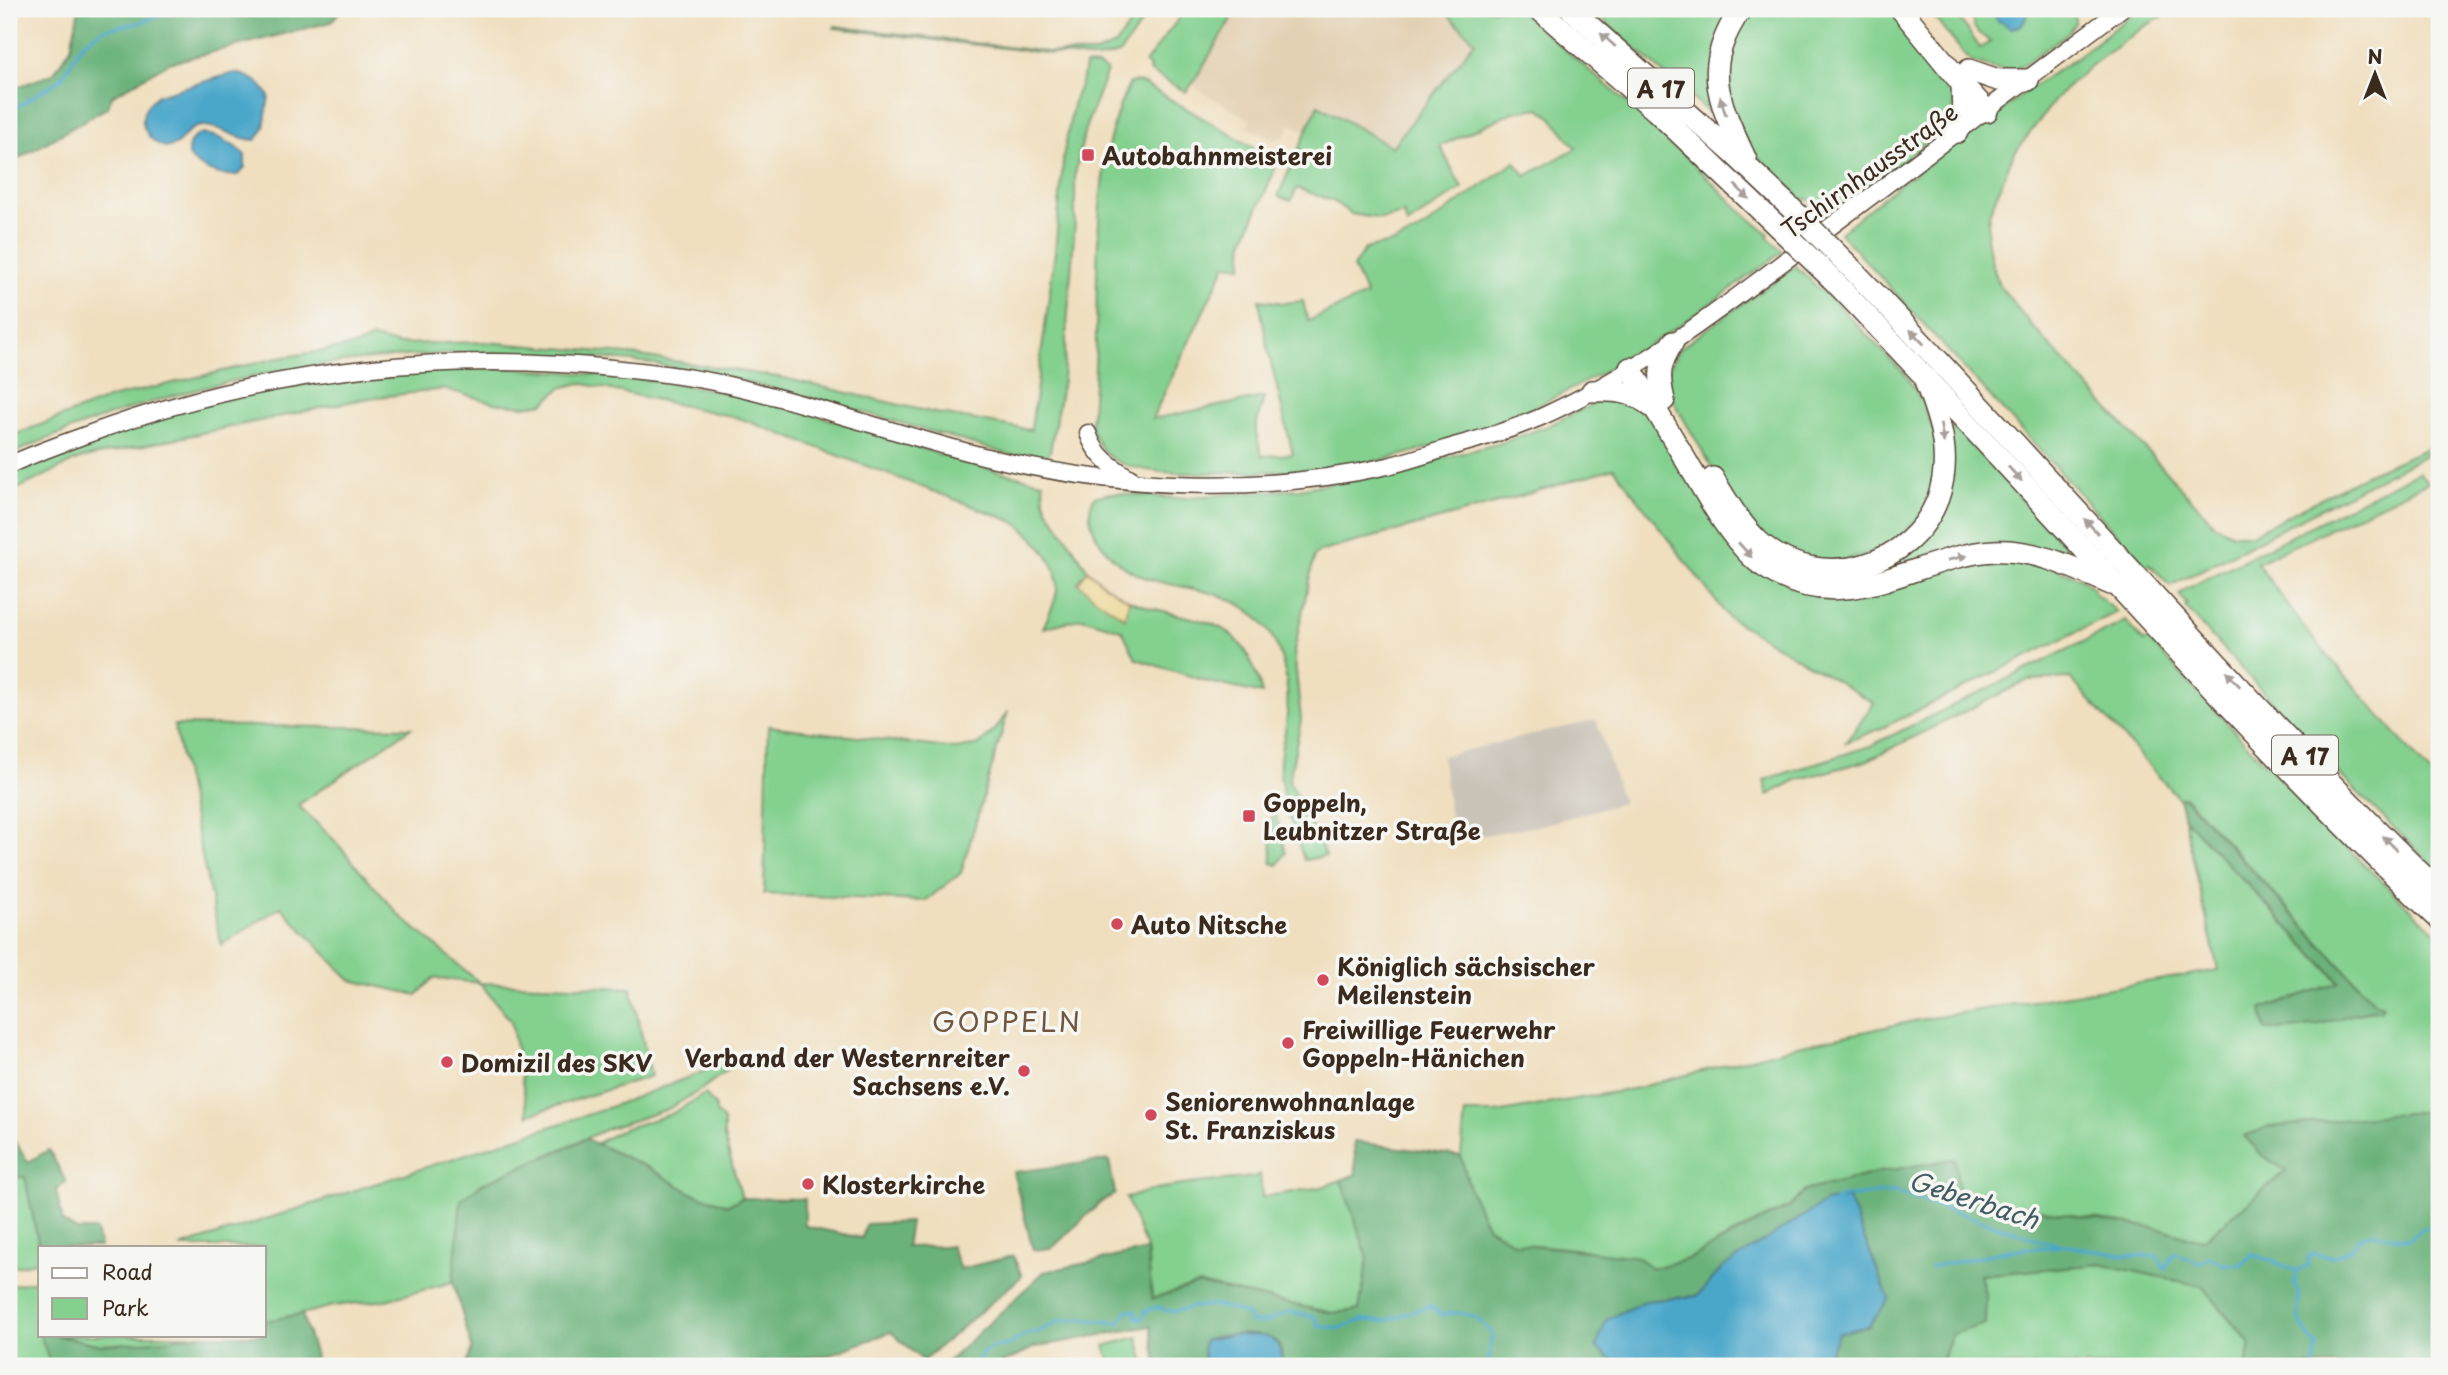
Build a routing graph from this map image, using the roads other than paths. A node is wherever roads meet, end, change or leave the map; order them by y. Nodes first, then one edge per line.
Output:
1 (1539, 9) edge
2 (1571, 9) edge
3 (1741, 9) edge
4 (1901, 9) edge
5 (1919, 9) edge
6 (2121, 9) edge
7 (1965, 77) junction
8 (2028, 80) junction
9 (1991, 108) junction
10 (1957, 132) junction
11 (1750, 168) junction
12 (1673, 342) junction
13 (1635, 365) junction
14 (1919, 369) junction
15 (1592, 391) junction
16 (1661, 405) junction
17 (1088, 433) dead end
18 (9, 465) edge
19 (1134, 481) junction
20 (2126, 584) junction
21 (2167, 623) junction
22 (2439, 891) edge
23 (2439, 919) edge

1 -> 14 highway, A 17, bridge
11 -> 2 highway, A 17
11 -> 3 highway
4 - 7 highway
5 - 7 highway
6 - 8 main road, Tschirnhausstraße
7 - 8 highway
7 - 9 highway
7 - 10 highway
8 - 9 main road, Tschirnhausstraße
9 - 10 main road, Tschirnhausstraße
10 - 12 main road, Tschirnhausstraße
20 -> 11 highway, A 17, bridge
12 - 13 main road, Tschirnhausstraße
12 - 16 highway
13 - 15 main road, Tschirnhausstraße
13 - 16 highway
14 -> 16 highway
14 -> 20 highway, A 17
15 - 16 highway
15 - 19 main road, Tschirnhausstraße
16 -> 20 highway
17 - 19 main road
18 - 19 main road, Tschirnhausstraße
20 - 21 highway, A 17
22 -> 21 highway, A 17
21 - 23 highway, A 17

